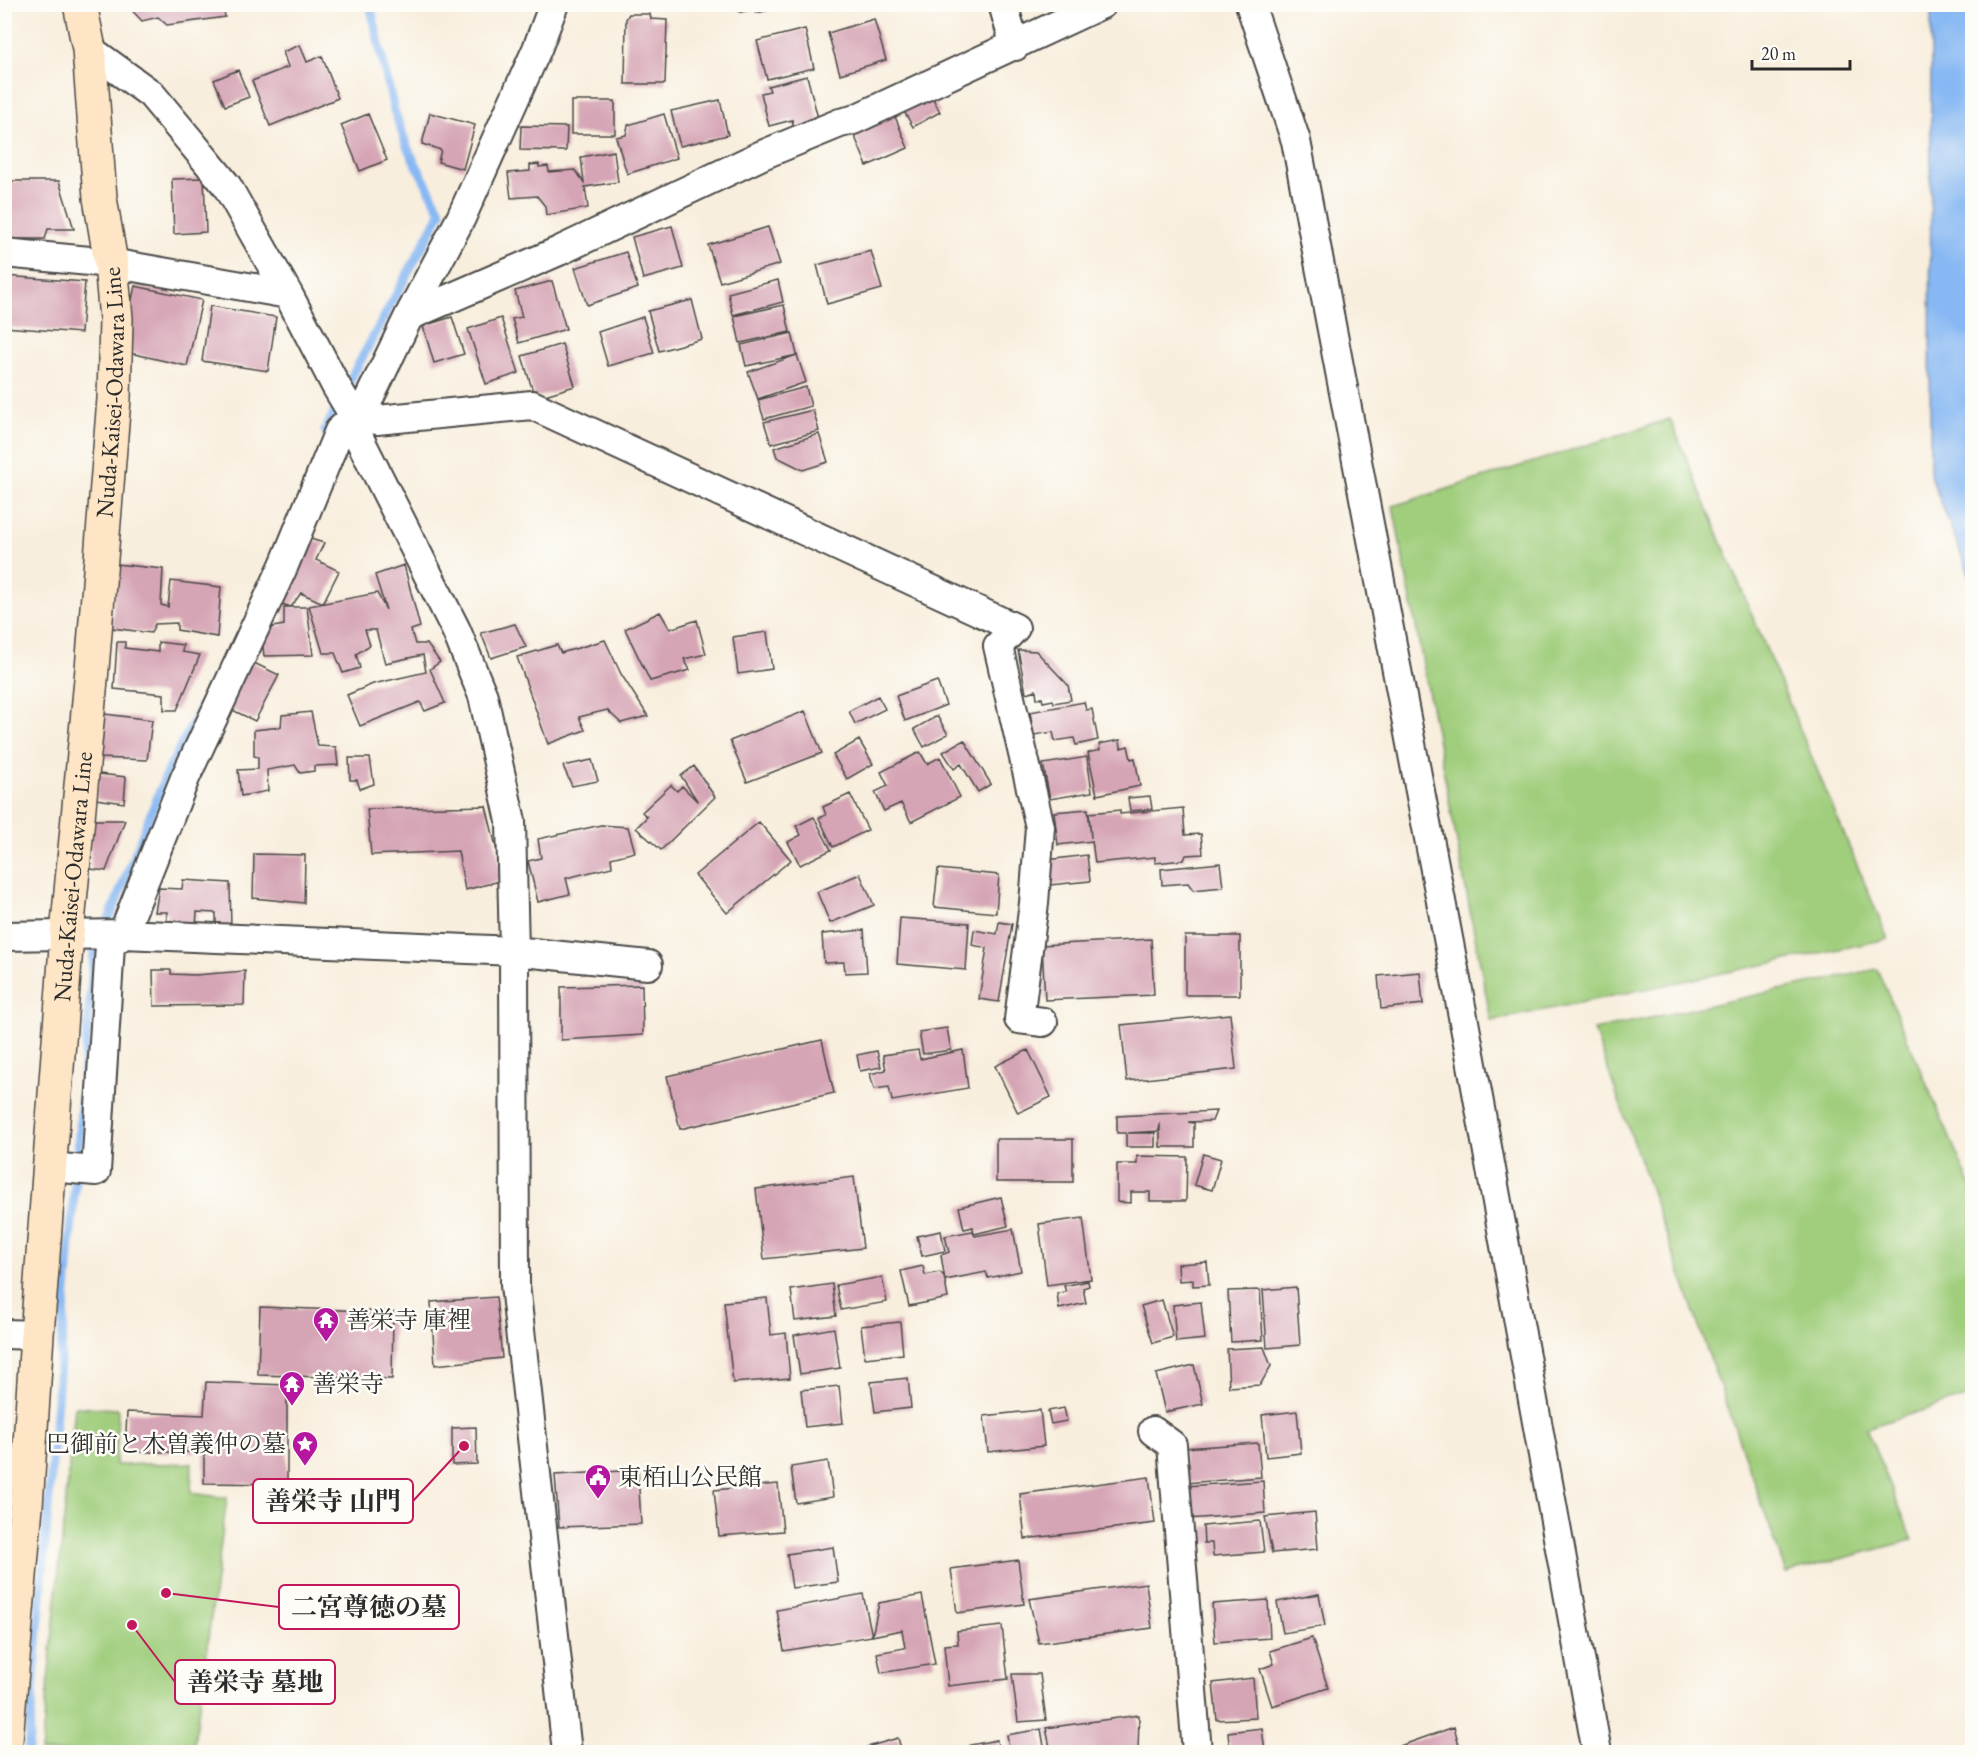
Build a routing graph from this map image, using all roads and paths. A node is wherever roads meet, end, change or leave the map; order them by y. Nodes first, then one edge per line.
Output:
1 (80, 4) edge
2 (554, 4) edge
3 (1003, 4) edge
4 (1102, 4) edge
5 (1250, 4) edge
6 (1015, 46) junction
7 (89, 49) junction
8 (4, 253) edge
9 (111, 263) junction
10 (288, 294) junction
11 (409, 316) junction
12 (354, 415) junction
13 (100, 934) junction
14 (4, 936) edge
15 (514, 951) junction
16 (648, 965) dead end
17 (1044, 1022) dead end
18 (49, 1167) junction
19 (4, 1334) edge
20 (37, 1335) junction
21 (1153, 1431) dead end
22 (15, 1505) edge
23 (5, 1752) edge
24 (567, 1752) edge
25 (1197, 1752) edge
26 (1597, 1752) edge

1 - 7 main road, Nuda-Kaisei-Odawara Line
2 - 11 street
3 - 6 street
4 - 6 street
5 - 26 street
6 - 11 street
7 - 9 main road, Nuda-Kaisei-Odawara Line
7 - 10 street
8 - 9 street
9 - 10 street
9 - 13 main road, Nuda-Kaisei-Odawara Line
10 - 12 street
11 - 12 street
12 - 13 street
12 - 15 street
12 - 17 street
13 - 14 street
13 - 15 street
13 - 18 main road, Nuda-Kaisei-Odawara Line
13 - 18 street
15 - 16 street
15 - 24 street
18 - 20 main road, Nuda-Kaisei-Odawara Line
19 - 20 street
20 - 22 main road, Nuda-Kaisei-Odawara Line
21 - 25 street
22 - 23 main road, Nuda-Kaisei-Odawara Line

